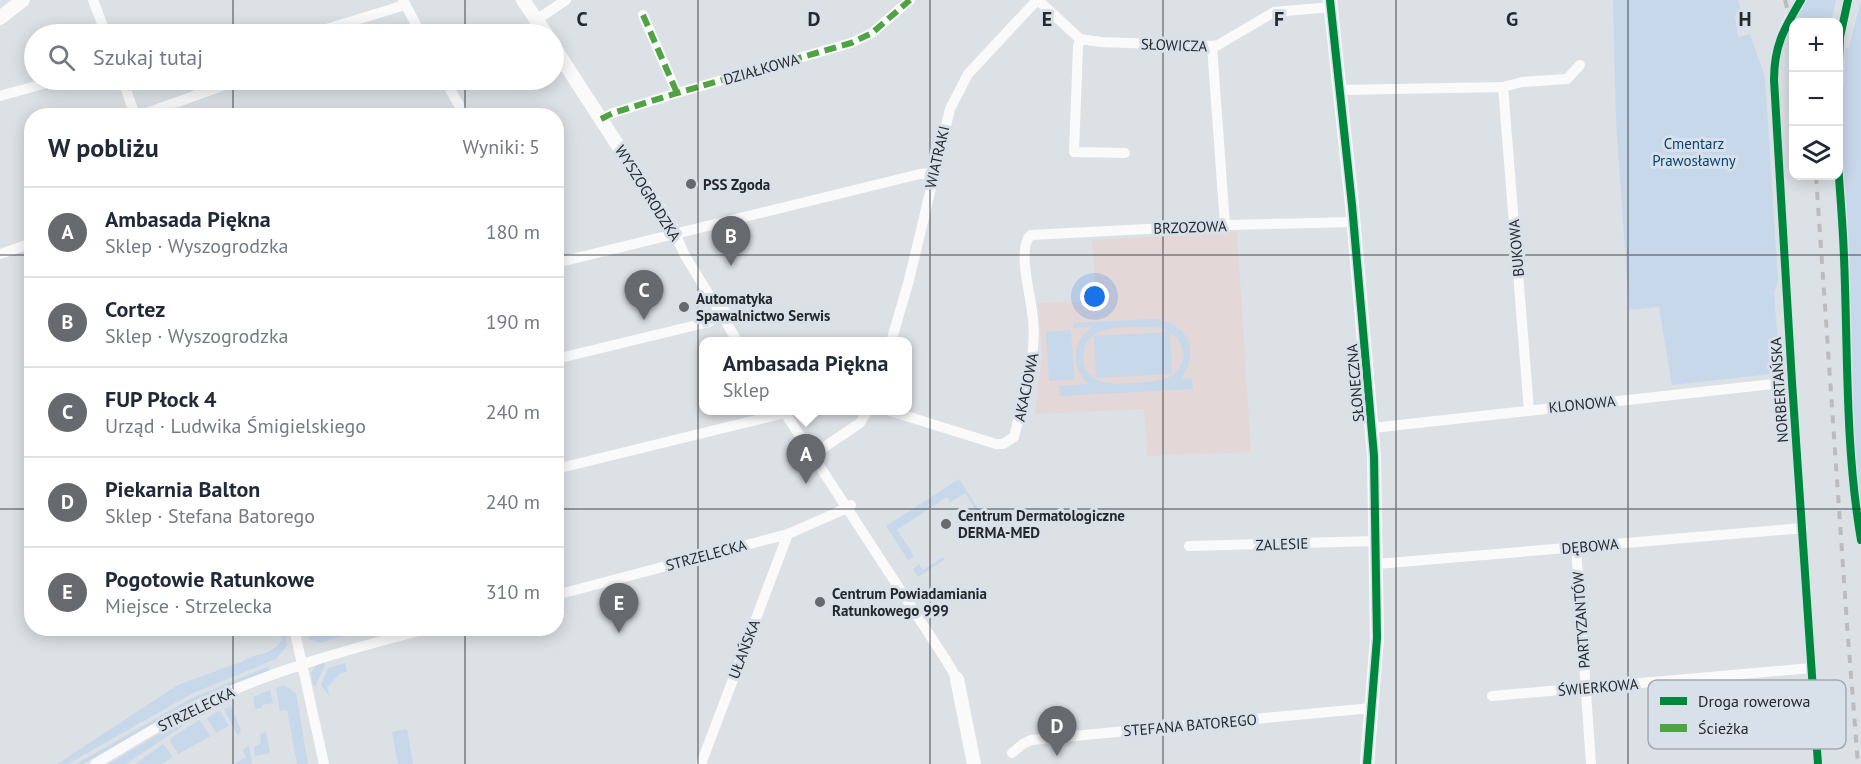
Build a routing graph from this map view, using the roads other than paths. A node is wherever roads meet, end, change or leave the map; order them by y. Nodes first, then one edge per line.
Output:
1 (23, 0) edge
2 (93, 0) edge
3 (524, 0) edge
4 (566, 0) edge
5 (910, 0) edge
6 (1038, 0) edge
7 (404, 2) edge
8 (1331, 4) edge
9 (643, 15) dead end
10 (0, 18) edge
11 (536, 20) junction
12 (1789, 20) edge
13 (102, 24) edge
14 (339, 24) edge
15 (416, 24) edge
16 (539, 24) edge
17 (1080, 39) junction
18 (1212, 46) junction
19 (564, 62) edge
20 (1580, 65) dead end
21 (1503, 87) junction
22 (24, 89) edge
23 (127, 90) edge
24 (211, 90) edge
25 (451, 90) edge
26 (1341, 90) junction
27 (677, 93) junction
28 (0, 96) edge
29 (133, 108) edge
30 (159, 108) edge
31 (461, 108) edge
32 (601, 119) junction
33 (1125, 153) dead end
34 (934, 173) junction
35 (1354, 222) junction
36 (1225, 225) junction
37 (676, 235) junction
38 (1027, 238) joint
39 (24, 246) edge
40 (0, 254) edge
41 (564, 261) edge
42 (723, 312) junction
43 (736, 337) edge
44 (892, 337) edge
45 (564, 357) edge
46 (1792, 382) junction
47 (1528, 410) junction
48 (774, 415) edge
49 (788, 415) edge
50 (865, 415) edge
51 (901, 415) edge
52 (1372, 428) junction
53 (817, 452) dead end
54 (564, 467) edge
55 (849, 506) junction
56 (1803, 528) junction
57 (788, 534) junction
58 (1376, 541) junction
59 (1189, 546) dead end
60 (1576, 547) junction
61 (1377, 564) junction
62 (564, 593) edge
63 (296, 636) edge
64 (401, 636) edge
65 (303, 665) junction
66 (1812, 668) junction
67 (957, 679) joint
68 (1676, 680) edge
69 (1813, 680) edge
70 (1648, 682) edge
71 (1585, 688) junction
72 (1492, 696) dead end
73 (1372, 708) junction
74 (1817, 749) edge
75 (1012, 753) dead end
76 (95, 764) edge
77 (324, 764) edge
78 (701, 764) edge
79 (974, 764) edge
80 (1367, 764) edge
81 (1591, 764) edge
82 (1818, 764) edge

1 - 10 street
2 - 13 street
3 - 11 street
4 - 11 street
5 - 27 street, DZIAŁKOWA
6 - 17 street
6 - 34 street, WIATRAKI
7 - 14 street
7 - 15 street
8 - 18 street, SŁOWICZA
8 - 26 street, SŁONECZNA
9 - 27 street
11 - 16 street
12 - 46 street, NORBERTAŃSKA
17 - 18 street, SŁOWICZA
17 - 33 street
18 - 36 street
19 - 32 street, WYSZOGRODZKA
20 - 21 street
21 - 26 street
21 - 47 street, BUKOWA
22 - 28 street
23 - 29 street
24 - 30 street
25 - 31 street
26 - 35 street, SŁONECZNA
27 - 32 street, DZIAŁKOWA
32 - 37 street, WYSZOGRODZKA
34 - 37 street
34 - 44 street, WIATRAKI
35 - 36 street, BRZOZOWA
35 - 52 street, SŁONECZNA
36 - 38 street, BRZOZOWA
37 - 41 street
37 - 42 street, WYSZOGRODZKA
38 - 51 street, AKACJOWA
39 - 40 street
42 - 43 street, WYSZOGRODZKA
42 - 45 street
46 - 47 street, KLONOWA
46 - 56 street, NORBERTAŃSKA
47 - 52 street, KLONOWA
48 - 54 street
49 - 55 street
50 - 53 street
52 - 58 street, SŁONECZNA
55 - 57 street, STRZELECKA
55 - 67 street
56 - 60 street, DĘBOWA
56 - 66 street, NORBERTAŃSKA
57 - 62 street, STRZELECKA
57 - 78 street, UŁAŃSKA
58 - 59 street, ZALESIE
58 - 61 street, SŁONECZNA
60 - 61 street, DĘBOWA
60 - 71 street, PARTYZANTÓW
61 - 73 street, SŁONECZNA
63 - 65 street
64 - 65 street, STRZELECKA
65 - 76 street, STRZELECKA
65 - 77 street
66 - 68 street, ŚWIERKOWA
66 - 69 street, NORBERTAŃSKA
67 - 79 street
70 - 71 street, ŚWIERKOWA
71 - 72 street, ŚWIERKOWA
71 - 81 street, PARTYZANTÓW
73 - 75 street, STEFANA BATOREGO
73 - 80 street, SŁONECZNA
74 - 82 street, NORBERTAŃSKA

